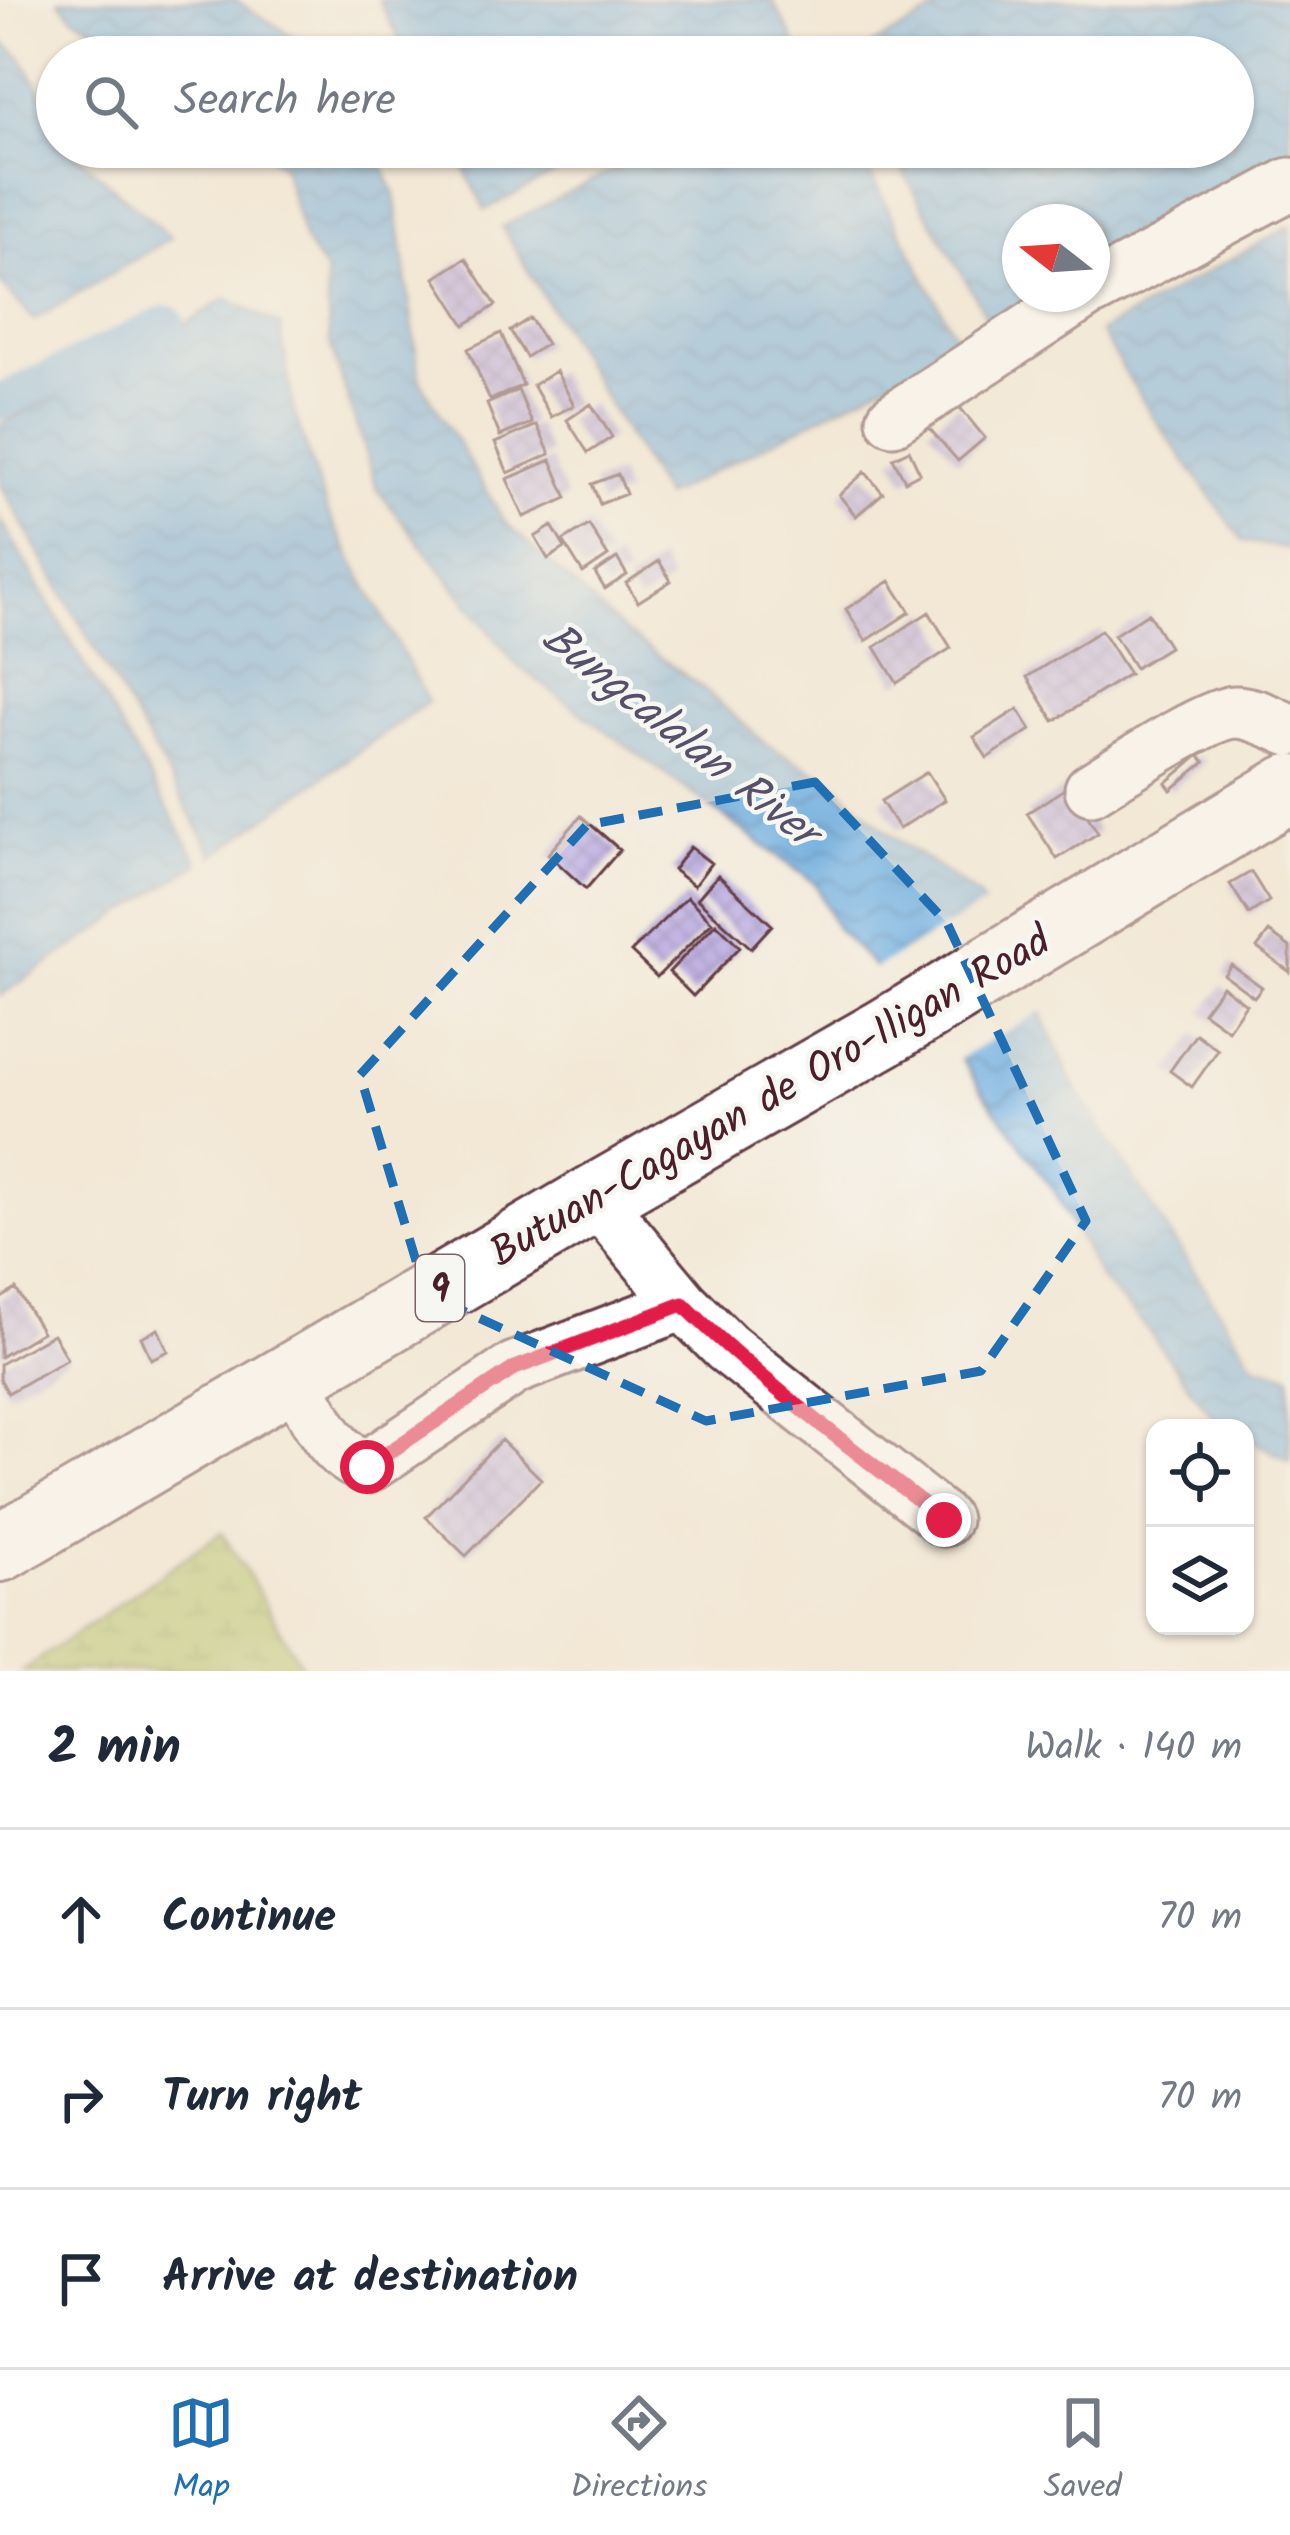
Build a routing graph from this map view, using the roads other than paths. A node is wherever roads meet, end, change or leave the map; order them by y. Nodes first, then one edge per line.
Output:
1 (1290, 184) edge
2 (1110, 280) edge
3 (1056, 312) edge
4 (893, 419) dead end
5 (1290, 730) edge
6 (1290, 788) edge
7 (1091, 789) dead end
8 (595, 1198) junction
9 (683, 1304) junction
10 (292, 1376) junction
11 (944, 1520) dead end
12 (0, 1548) edge

1 - 2 lane
3 - 4 lane
5 - 7 lane
6 - 8 highway, Butuan-Cagayan de Oro-Iligan Road / 9
8 - 9 lane
8 - 10 highway, Butuan-Cagayan de Oro-Iligan Road / 9
9 - 10 lane
9 - 11 lane
10 - 12 highway, Butuan-Cagayan de Oro-Iligan Road / 9

